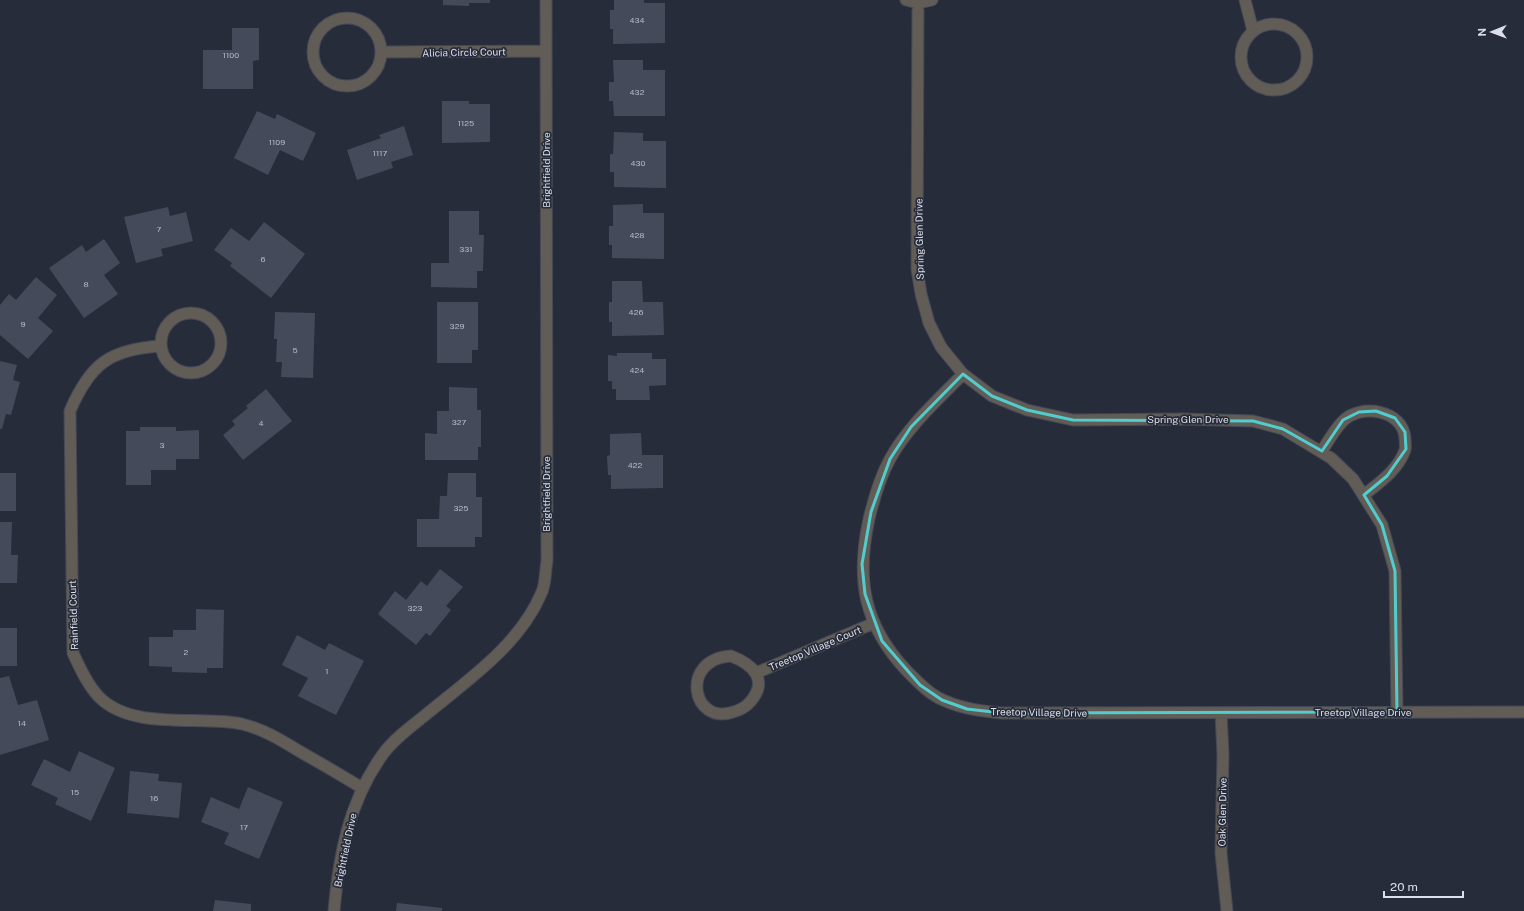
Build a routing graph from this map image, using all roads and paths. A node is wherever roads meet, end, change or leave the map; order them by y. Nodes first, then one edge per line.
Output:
1 (546, 0) edge
2 (906, 0) edge
3 (932, 0) edge
4 (1245, 0) edge
5 (918, 3) junction
6 (1253, 31) junction
7 (546, 51) junction
8 (382, 52) junction
9 (161, 346) junction
10 (963, 374) junction
11 (1322, 451) junction
12 (1364, 495) junction
13 (874, 622) junction
14 (756, 673) junction
15 (1397, 712) junction
16 (1524, 712) edge
17 (1221, 713) junction
18 (362, 788) junction
19 (334, 911) edge
20 (1227, 911) edge

1 - 7 street, Brightfield Drive
2 - 5 street
3 - 5 street
4 - 6 street
5 - 10 street, Spring Glen Drive
6 - 6 street
7 - 8 street, Alicia Circle Court
7 - 18 street, Brightfield Drive
8 - 8 street
9 - 9 street
9 - 18 street, Rainfield Court
10 - 11 street, Spring Glen Drive
10 - 13 street, Treetop Village Drive
11 - 12 street, Spring Glen Drive
11 - 12 street
12 - 15 street, Spring Glen Drive
13 - 14 street, Treetop Village Court
13 - 17 street, Treetop Village Drive
14 - 14 street, Treetop Village Court
15 - 16 street, Treetop Village Drive
15 - 17 street, Treetop Village Drive
17 - 20 street, Oak Glen Drive
18 - 19 street, Brightfield Drive

